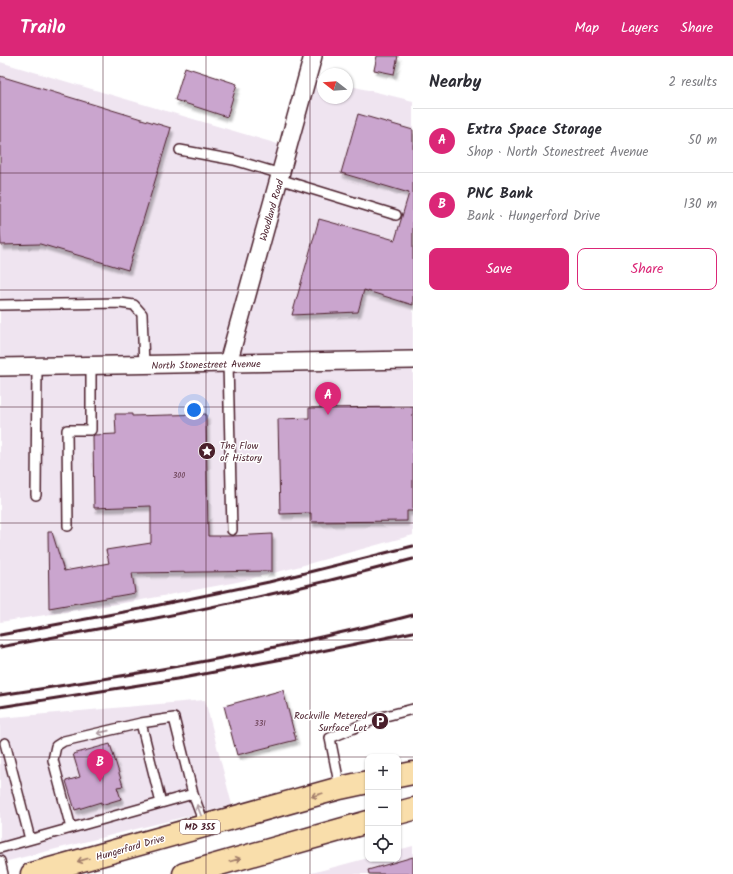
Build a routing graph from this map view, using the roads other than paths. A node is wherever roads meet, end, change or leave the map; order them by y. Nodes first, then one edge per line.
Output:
1 (314, 56) edge
2 (180, 150) dead end
3 (280, 176) junction
4 (396, 215) dead end
5 (0, 305) edge
6 (413, 360) edge
7 (228, 363) junction
8 (144, 365) junction
9 (91, 366) junction
10 (0, 367) edge
11 (37, 367) junction
12 (36, 495) dead end
13 (68, 526) dead end
14 (232, 530) dead end
15 (413, 709) edge
16 (141, 723) junction
17 (5, 743) dead end
18 (413, 772) edge
19 (401, 775) edge
20 (365, 783) edge
21 (340, 788) junction
22 (193, 794) junction
23 (161, 803) junction
24 (413, 809) edge
25 (401, 812) edge
26 (365, 823) edge
27 (205, 826) junction
28 (71, 828) junction
29 (30, 839) junction
30 (0, 848) edge
31 (0, 861) edge
32 (3, 874) edge
33 (32, 874) edge
34 (184, 874) edge

1 - 3 street, Woodland Road
2 - 3 lane
3 - 4 lane
3 - 7 street, Woodland Road
5 - 8 lane
6 - 7 street, North Stonestreet Avenue
7 - 8 street, North Stonestreet Avenue
7 - 14 lane
8 - 9 street, North Stonestreet Avenue
9 - 11 street, North Stonestreet Avenue
9 - 13 lane
10 - 11 street, North Stonestreet Avenue
11 - 12 lane
15 - 21 lane
16 - 22 lane
16 - 23 lane
16 -> 28 lane
17 - 29 lane
18 - 19 main road
20 - 21 main road, Hungerford Drive / MD 355
21 -> 27 main road, Hungerford Drive / MD 355
22 - 23 lane
27 -> 22 lane
23 - 28 lane
24 - 25 main road
34 -> 26 main road
27 -> 33 main road, Hungerford Drive / MD 355
28 - 29 lane
29 - 30 lane
31 - 32 lane

